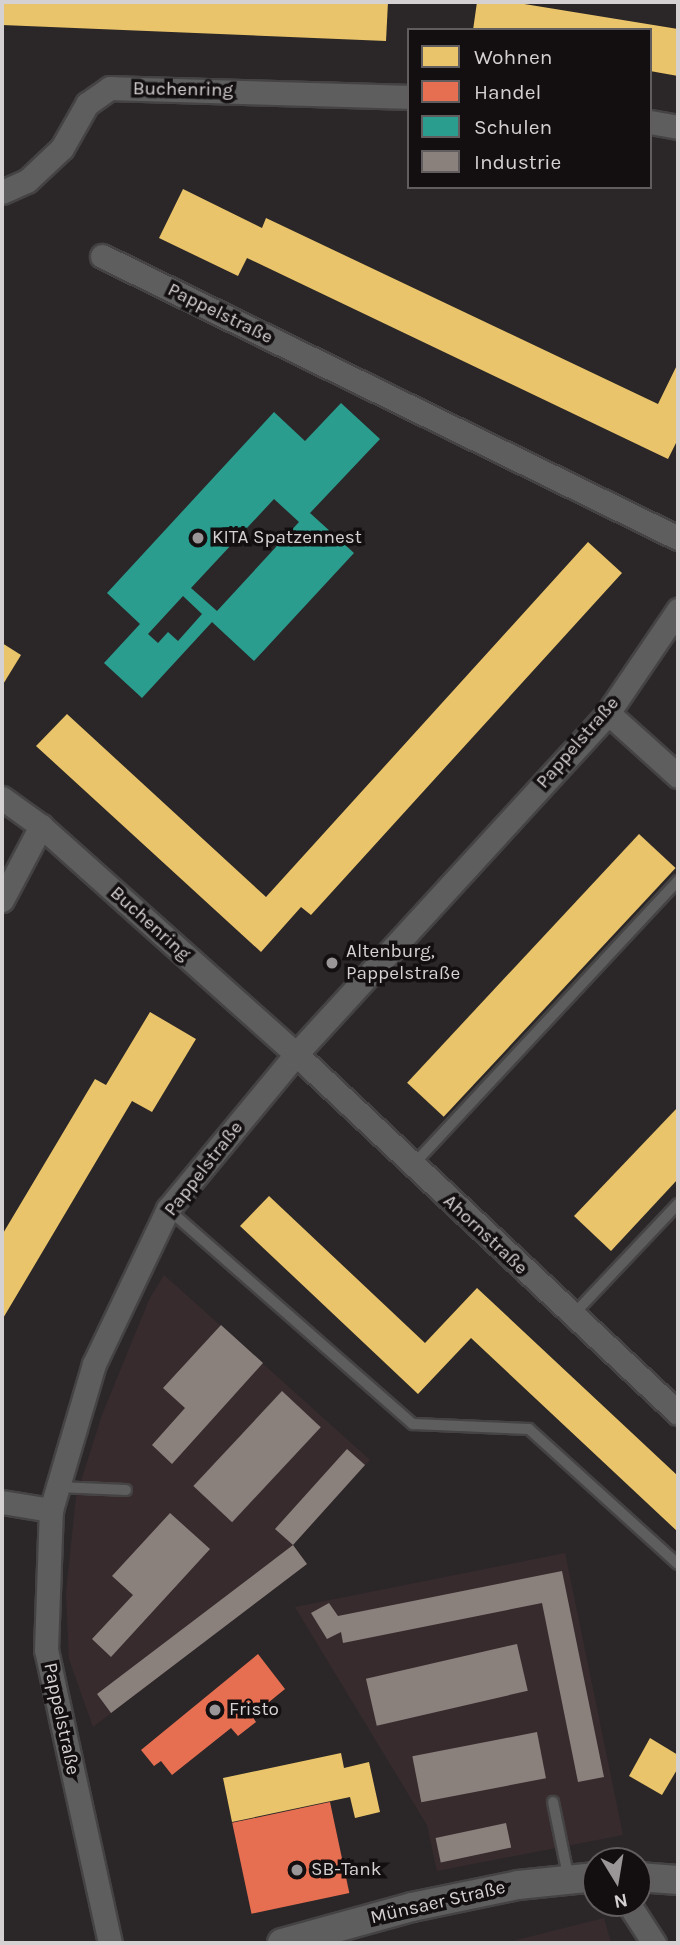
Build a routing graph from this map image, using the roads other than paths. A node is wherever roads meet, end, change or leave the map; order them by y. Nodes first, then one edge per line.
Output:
1 (407, 96) edge
2 (652, 122) edge
3 (678, 127) edge
4 (2, 191) edge
5 (102, 256) dead end
6 (678, 538) edge
7 (678, 610) edge
8 (608, 713) junction
9 (678, 776) edge
10 (2, 798) edge
11 (41, 826) junction
12 (678, 881) edge
13 (2, 900) edge
14 (296, 1054) junction
15 (412, 1166) junction
16 (678, 1203) edge
17 (169, 1209) junction
18 (572, 1316) junction
19 (678, 1413) edge
20 (58, 1487) junction
21 (126, 1490) dead end
22 (2, 1502) edge
23 (51, 1510) junction
24 (678, 1564) edge
25 (553, 1802) dead end
26 (582, 1878) edge
27 (652, 1878) edge
28 (678, 1880) edge
29 (637, 1917) edge
30 (110, 1943) edge
31 (282, 1943) edge
32 (654, 1943) edge

1 - 4 street, Buchenring
2 - 3 street
5 - 6 street, Pappelstraße
7 - 8 street, Pappelstraße
8 - 9 street
8 - 14 street, Pappelstraße
10 - 11 street, Buchenring
11 - 13 street
11 - 14 street, Buchenring
12 - 15 lane
14 - 15 street, Ahornstraße
14 - 17 street, Pappelstraße
15 - 18 street, Ahornstraße
16 - 18 lane
17 - 20 street, Pappelstraße
17 - 24 lane
18 - 19 street, Ahornstraße
20 - 21 lane
20 - 23 street, Pappelstraße
22 - 23 street
23 - 30 street, Pappelstraße
25 - 26 lane
26 - 31 street, Münsaer Straße
27 - 28 street
29 - 32 street

